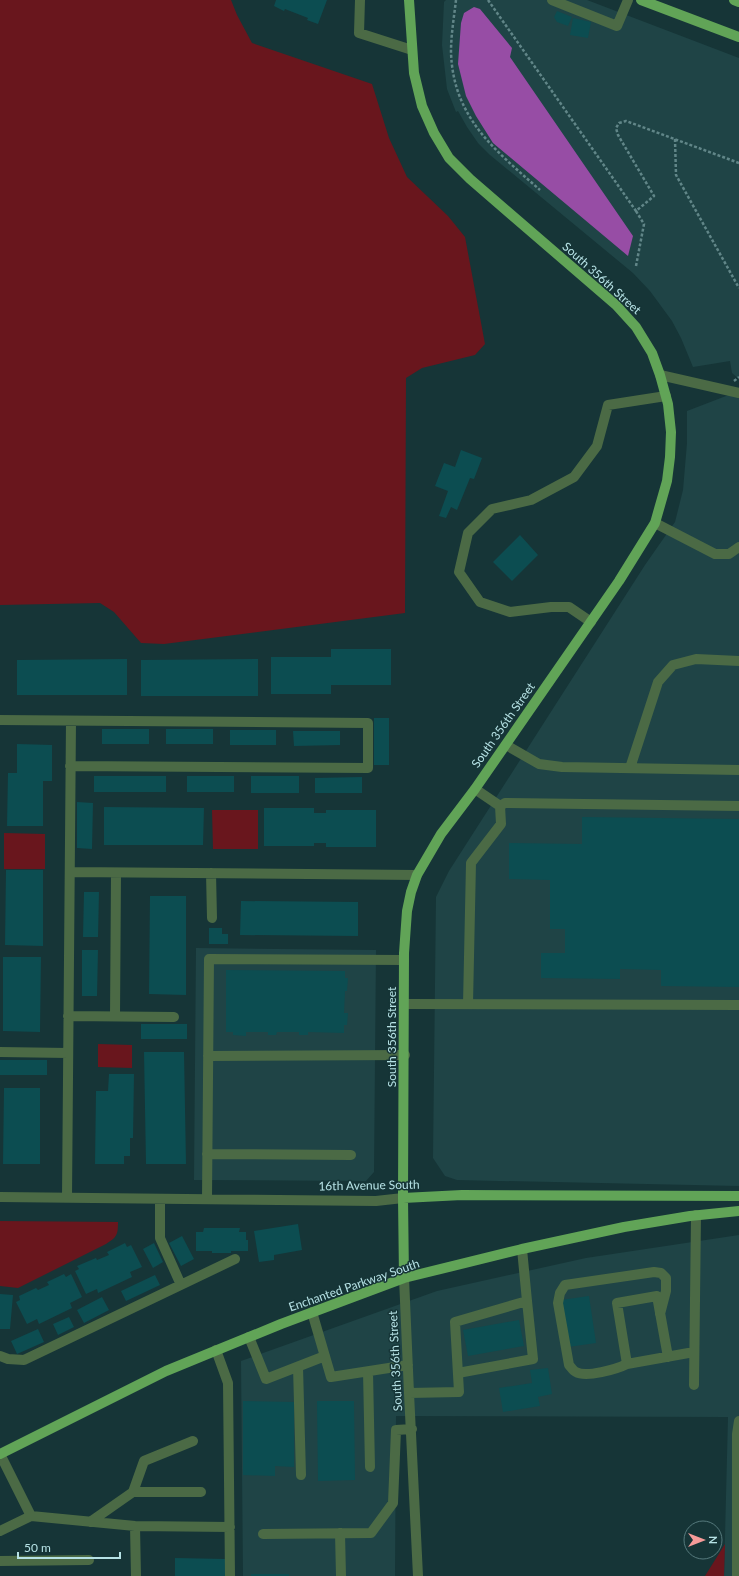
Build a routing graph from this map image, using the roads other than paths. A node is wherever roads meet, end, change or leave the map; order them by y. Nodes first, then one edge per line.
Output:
1 (360, 0) edge
2 (409, 0) edge
3 (552, 0) edge
4 (628, 0) edge
5 (641, 0) edge
6 (734, 0) edge
7 (739, 2) edge
8 (739, 37) edge
9 (412, 50) junction
10 (660, 375) junction
11 (739, 393) edge
12 (666, 396) junction
13 (655, 524) junction
14 (739, 547) edge
15 (591, 622) junction
16 (739, 661) edge
17 (0, 720) edge
18 (70, 721) junction
19 (506, 744) junction
20 (70, 766) junction
21 (630, 768) junction
22 (739, 770) edge
23 (475, 789) junction
24 (500, 806) junction
25 (739, 806) edge
26 (70, 872) junction
27 (116, 873) junction
28 (211, 873) junction
29 (417, 875) junction
30 (212, 918) dead end
31 (404, 960) junction
32 (405, 1004) junction
33 (468, 1004) junction
34 (739, 1005) edge
35 (68, 1016) junction
36 (115, 1016) junction
37 (174, 1017) dead end
38 (0, 1052) edge
39 (68, 1052) junction
40 (405, 1055) junction
41 (208, 1056) junction
42 (207, 1154) junction
43 (351, 1154) dead end
44 (739, 1196) edge
45 (0, 1197) edge
46 (67, 1198) junction
47 (403, 1198) junction
48 (160, 1199) junction
49 (207, 1199) junction
50 (739, 1211) edge
51 (696, 1215) junction
52 (522, 1249) junction
53 (236, 1259) dead end
54 (404, 1278) junction
55 (181, 1285) junction
56 (527, 1302) junction
57 (312, 1312) junction
58 (660, 1314) junction
59 (249, 1337) junction
60 (216, 1350) junction
61 (694, 1352) junction
62 (0, 1356) edge
63 (325, 1356) junction
64 (668, 1356) junction
65 (627, 1364) junction
66 (408, 1365) junction
67 (298, 1367) junction
68 (368, 1372) junction
69 (458, 1373) junction
70 (694, 1386) dead end
71 (409, 1393) junction
72 (739, 1420) edge
73 (412, 1429) junction
74 (193, 1441) dead end
75 (0, 1454) edge
76 (370, 1467) dead end
77 (301, 1475) dead end
78 (133, 1492) junction
79 (201, 1492) dead end
80 (31, 1516) junction
81 (90, 1522) junction
82 (135, 1526) junction
83 (230, 1527) junction
84 (0, 1531) edge
85 (340, 1533) junction
86 (263, 1534) dead end
87 (89, 1560) dead end
88 (0, 1561) edge
89 (136, 1576) edge
90 (230, 1576) edge
91 (341, 1576) edge
92 (418, 1576) edge
93 (737, 1576) edge

1 - 9 street
2 - 9 main road, South 356th Street
3 - 4 street
5 - 8 main road
6 - 7 main road
9 - 10 main road, South 356th Street
10 - 11 street
10 - 12 main road, South 356th Street
12 - 13 main road, South 356th Street
12 - 15 street
13 - 14 street
13 - 15 main road, South 356th Street
15 - 19 main road, South 356th Street
16 - 21 street
17 - 18 street
18 - 20 street
18 - 20 street
19 - 21 street
19 - 23 main road, South 356th Street
20 - 26 street
21 - 22 street
23 - 24 street
23 - 29 main road, South 356th Street
24 - 25 street
24 - 33 street
26 - 27 street
26 - 35 street
27 - 28 street
27 - 36 street
28 - 29 street
28 - 30 street
29 - 31 main road, South 356th Street
31 - 32 main road, South 356th Street
31 - 41 street
32 - 33 street
32 - 40 main road, South 356th Street
33 - 34 street
35 - 36 street
35 - 39 street
36 - 37 street
38 - 39 street
39 - 46 street
40 - 41 street
40 - 47 main road, South 356th Street
41 - 42 street
42 - 43 street
42 - 49 street
44 - 47 main road, 16th Avenue South
45 - 46 street, 16th Avenue South
46 - 48 street, 16th Avenue South
47 - 49 street, 16th Avenue South
47 - 54 main road, South 356th Street
48 - 49 street, 16th Avenue South
48 - 55 street
50 - 51 main road, Enchanted Parkway South
51 - 52 main road, Enchanted Parkway South
51 - 61 street
52 - 54 main road, Enchanted Parkway South
52 - 56 street
53 - 55 street
54 - 57 main road, Enchanted Parkway South
54 - 66 street, South 356th Street
55 - 62 street
56 - 69 street
56 - 69 street
57 - 59 main road, Enchanted Parkway South
57 - 63 street
58 - 64 street
58 - 65 street
58 - 65 street
59 - 60 main road, Enchanted Parkway South
59 - 67 street
60 - 75 main road, Enchanted Parkway South
60 - 83 street
61 - 64 street
61 - 70 street
63 - 67 street
63 - 68 street
64 - 65 street
66 - 68 street
66 - 71 street, South 356th Street
67 - 77 street
68 - 76 street
69 - 71 street
71 - 73 street, South 356th Street
72 - 93 street
73 - 85 street
73 - 92 street, South 356th Street
74 - 78 street
75 - 80 street
78 - 79 street
78 - 81 street
80 - 81 street
80 - 84 street
81 - 82 street
82 - 83 street
82 - 89 street
83 - 90 street
85 - 86 street
85 - 91 street
87 - 88 street

